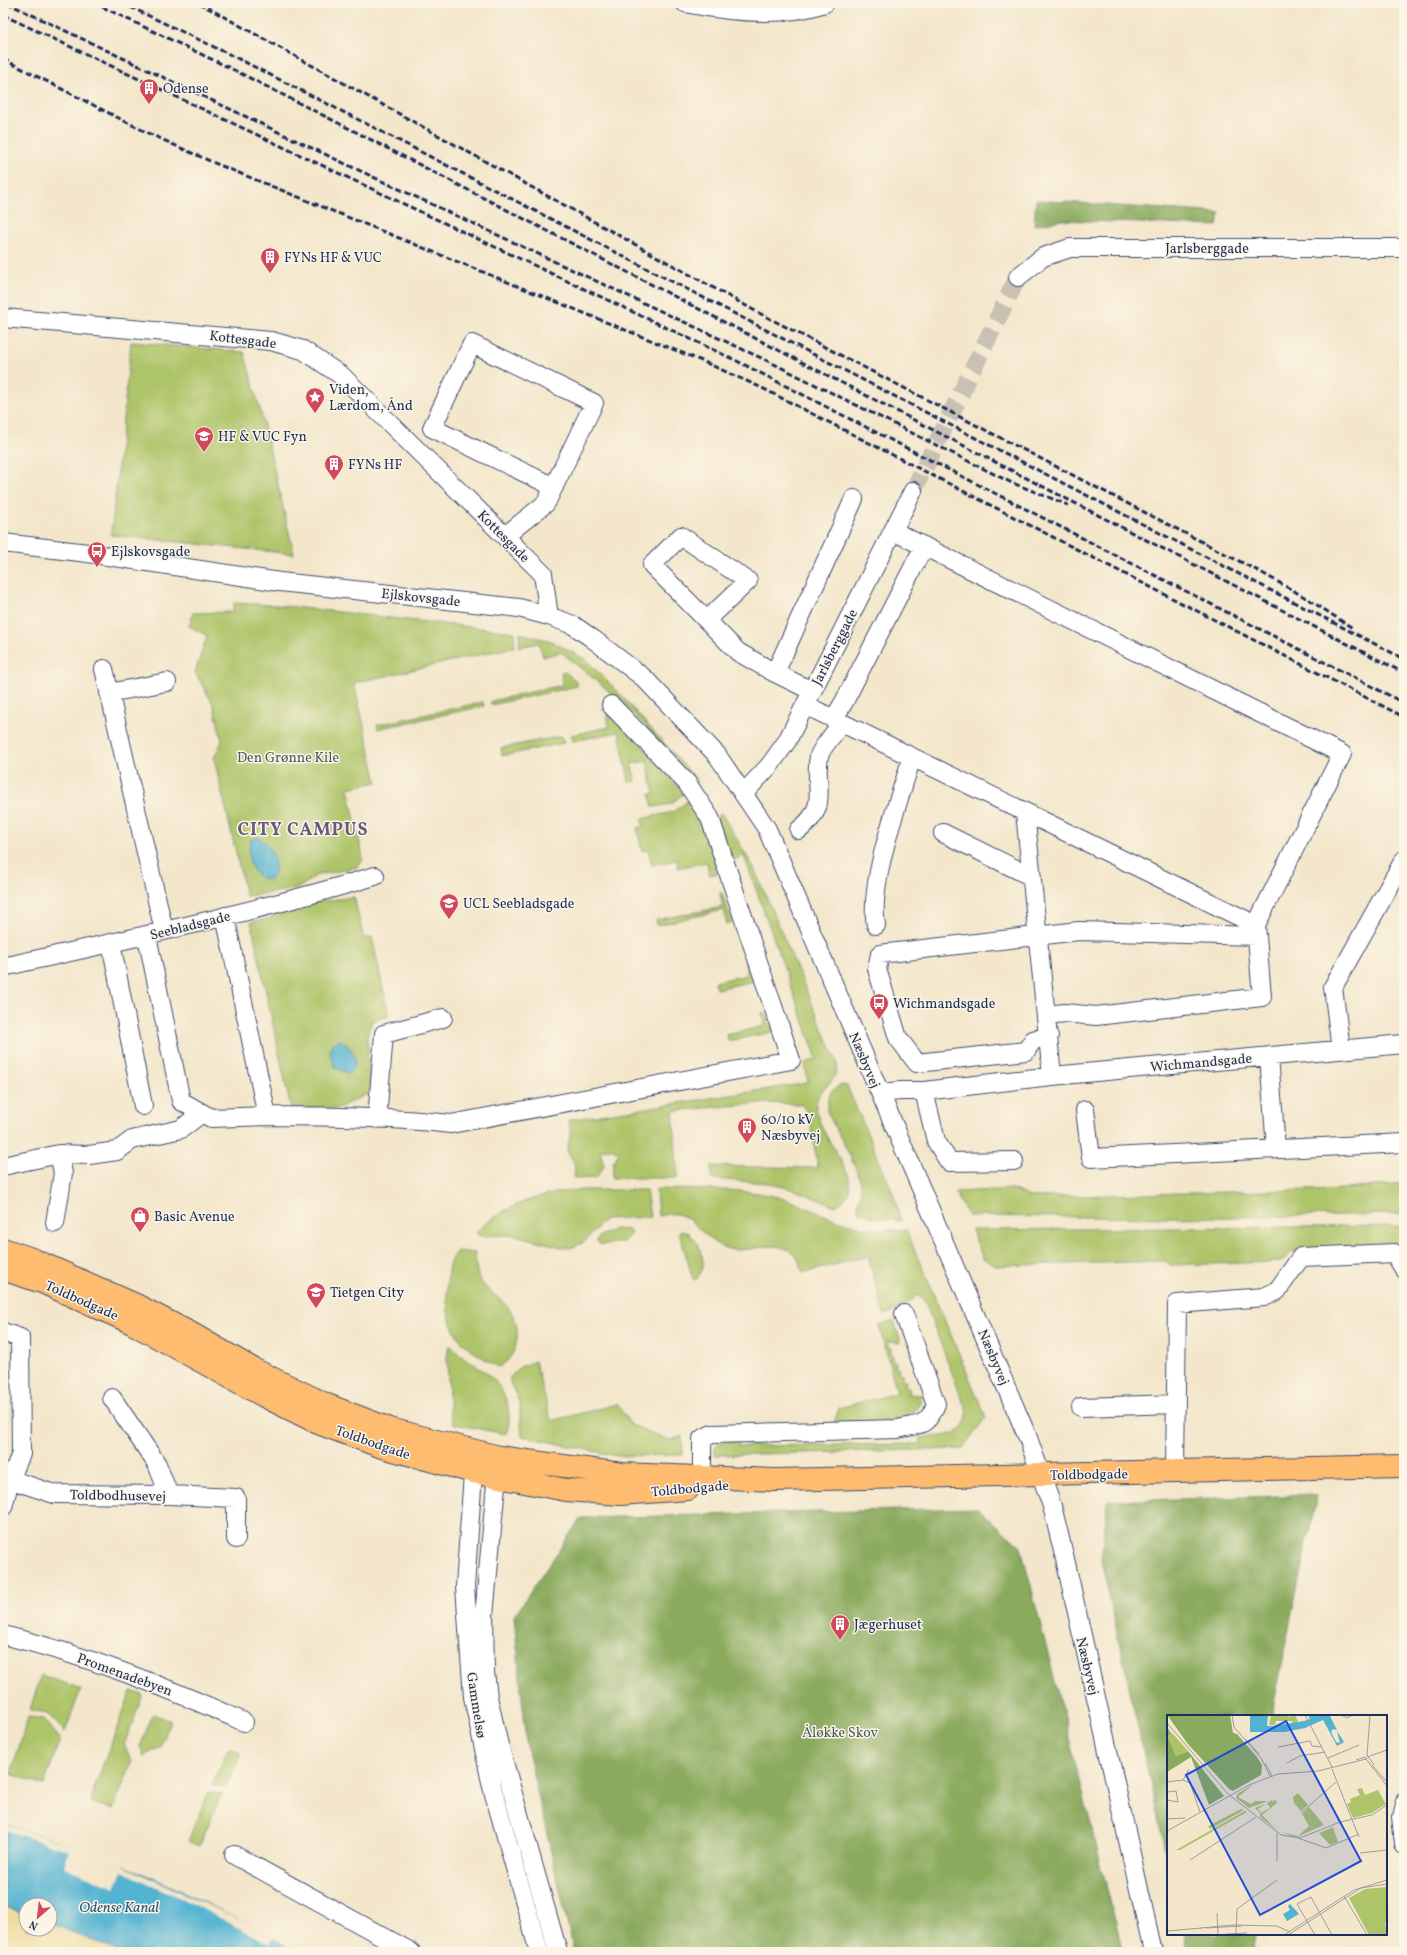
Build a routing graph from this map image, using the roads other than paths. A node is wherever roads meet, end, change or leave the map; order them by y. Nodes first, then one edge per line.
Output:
1 (686, 3) edge
2 (825, 3) edge
3 (1404, 248) edge
4 (1018, 277) tunnel mouth
5 (3, 318) edge
6 (554, 487) junction
7 (913, 492) tunnel mouth
8 (854, 499) dead end
9 (893, 531) junction
10 (505, 536) junction
11 (3, 543) edge
12 (924, 546) junction
13 (549, 616) junction
14 (707, 620) junction
15 (104, 669) dead end
16 (775, 673) junction
17 (167, 682) dead end
18 (109, 693) junction
19 (809, 698) junction
20 (611, 705) dead end
21 (838, 721) junction
22 (912, 757) junction
23 (743, 794) junction
24 (1025, 812) junction
25 (799, 830) dead end
26 (943, 833) dead end
27 (1404, 860) edge
28 (375, 876) dead end
29 (1032, 877) junction
30 (225, 916) junction
31 (876, 925) dead end
32 (1257, 930) junction
33 (164, 931) junction
34 (1038, 935) junction
35 (147, 936) junction
36 (111, 943) junction
37 (3, 967) edge
38 (1046, 1015) junction
39 (443, 1018) dead end
40 (1049, 1036) junction
41 (1404, 1044) edge
42 (1341, 1050) junction
43 (1270, 1056) junction
44 (1052, 1076) junction
45 (924, 1092) junction
46 (880, 1093) junction
47 (144, 1106) dead end
48 (1085, 1110) dead end
49 (202, 1113) junction
50 (267, 1116) junction
51 (377, 1119) junction
52 (1404, 1142) edge
53 (1276, 1149) junction
54 (59, 1154) junction
55 (1014, 1161) dead end
56 (3, 1166) edge
57 (3, 1170) edge
58 (55, 1223) dead end
59 (3, 1249) edge
60 (3, 1269) edge
61 (1404, 1269) edge
62 (904, 1314) dead end
63 (3, 1332) edge
64 (112, 1398) dead end
65 (1176, 1404) junction
66 (1081, 1407) dead end
67 (473, 1461) junction
68 (497, 1466) junction
69 (1404, 1466) edge
70 (1175, 1471) junction
71 (1041, 1475) junction
72 (702, 1477) junction
73 (6, 1478) edge
74 (775, 1480) junction
75 (169, 1495) junction
76 (3, 1507) edge
77 (236, 1539) dead end
78 (3, 1635) edge
79 (244, 1722) dead end
80 (1404, 1804) edge
81 (1404, 1843) edge
82 (234, 1855) dead end
83 (411, 1952) edge
84 (539, 1952) edge
85 (558, 1952) edge
86 (1153, 1952) edge

1 - 2 street
3 - 4 street, Jarlsberggade
5 - 10 street, Kottesgade
6 - 6 street
6 - 10 street
7 - 9 street, Jarlsberggade
8 - 16 street
9 - 12 street
9 - 19 street, Jarlsberggade
10 - 13 street, Kottesgade
11 - 13 street, Ejlskovsgade
12 - 21 street
12 - 32 street
13 - 23 street, Ejlskovsgade
14 - 14 street
14 - 16 street
15 - 18 street
16 - 19 street
17 - 18 street
18 - 33 street
19 - 21 street
19 - 23 street, Jarlsberggade
20 - 51 street
21 - 22 street
21 - 25 street
22 - 24 street
22 - 31 street
23 - 46 street, Næsbyvej
24 - 29 street
24 - 32 street
26 - 29 street
27 - 42 street
28 - 30 street, Seebladsgade
29 - 34 street
30 - 33 street, Seebladsgade
30 - 50 street
32 - 34 street
32 - 38 street
33 - 35 street, Seebladsgade
34 - 38 street
34 - 40 street
35 - 36 street, Seebladsgade
35 - 49 street
36 - 37 street, Seebladsgade
36 - 47 street
38 - 40 street
39 - 51 street
40 - 44 street
41 - 42 street, Wichmandsgade
42 - 43 street, Wichmandsgade
43 - 44 street, Wichmandsgade
43 - 53 street
44 - 45 street, Wichmandsgade
45 - 46 street, Wichmandsgade
45 - 55 street
46 - 71 street, Næsbyvej
48 - 53 street
49 - 50 street
49 - 54 street
50 - 51 street
52 - 53 street
54 - 56 street
54 - 58 street
56 - 57 street
59 - 67 main road, Toldbodgade
60 - 67 main road, Toldbodgade
61 - 65 street
62 - 72 street
63 - 73 street
64 - 75 street
65 - 66 street
65 - 70 street
67 - 68 main road, Toldbodgade
67 - 84 street, Gammelsø
68 - 72 main road, Toldbodgade
68 - 74 main road, Toldbodgade
68 - 85 street, Gammelsø
69 - 70 main road, Toldbodgade
70 - 71 main road, Toldbodgade
71 - 74 main road, Toldbodgade
71 - 86 street, Næsbyvej
72 - 74 main road, Toldbodgade
73 - 75 street, Toldbodhusevej
73 - 76 street
75 - 77 street, Toldbodhusevej
78 - 79 street, Promenadebyen
80 - 81 street
82 - 83 street

